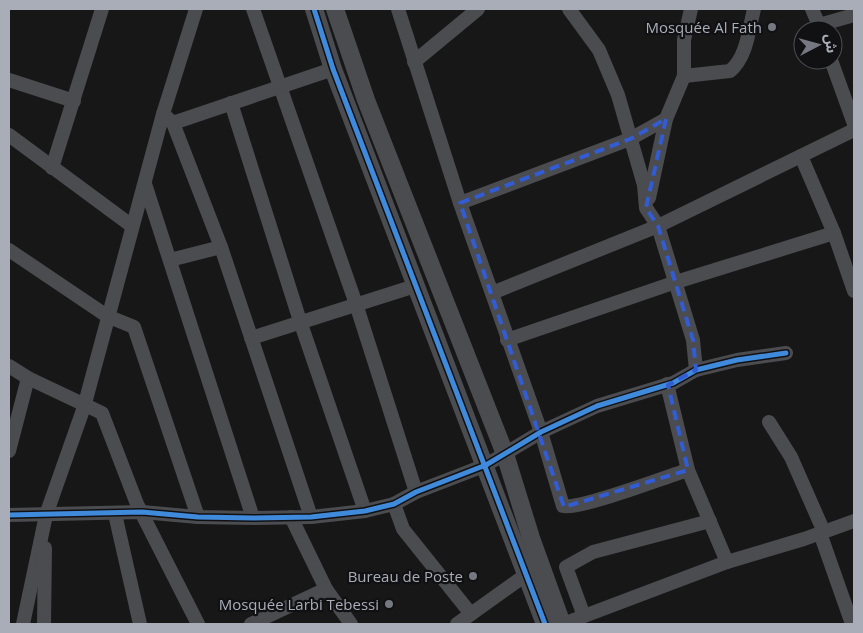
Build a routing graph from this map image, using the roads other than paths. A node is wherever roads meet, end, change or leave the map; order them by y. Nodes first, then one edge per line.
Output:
1 (196, 9) edge
2 (254, 9) edge
3 (314, 9) edge
4 (335, 9) edge
5 (398, 9) edge
6 (478, 9) edge
7 (691, 9) edge
8 (754, 9) edge
9 (98, 10) edge
10 (571, 10) edge
11 (854, 14) edge
12 (838, 20) edge
13 (414, 62) junction
14 (333, 69) junction
15 (835, 70) edge
16 (684, 76) junction
17 (9, 80) edge
18 (282, 87) junction
19 (74, 101) junction
20 (230, 103) junction
21 (168, 118) junction
22 (666, 119) junction
23 (854, 124) edge
24 (854, 130) edge
25 (9, 135) edge
26 (630, 139) junction
27 (801, 156) junction
28 (52, 168) junction
29 (145, 184) junction
30 (460, 203) junction
31 (646, 208) junction
32 (132, 226) junction
33 (658, 226) junction
34 (834, 233) junction
35 (221, 246) junction
36 (9, 250) edge
37 (170, 260) junction
38 (676, 282) junction
39 (415, 286) junction
40 (854, 291) edge
41 (492, 293) junction
42 (356, 304) junction
43 (107, 316) junction
44 (300, 321) junction
45 (251, 338) junction
46 (507, 340) junction
47 (786, 353) dead end
48 (9, 366) edge
49 (696, 370) junction
50 (28, 378) junction
51 (667, 384) junction
52 (84, 406) junction
53 (12, 422) edge
54 (770, 422) dead end
55 (541, 432) junction
56 (9, 451) edge
57 (505, 454) junction
58 (486, 465) junction
59 (688, 470) junction
60 (416, 492) junction
61 (394, 504) junction
62 (365, 511) junction
63 (142, 512) junction
64 (115, 514) junction
65 (9, 515) edge
66 (46, 515) junction
67 (198, 517) junction
68 (291, 517) junction
69 (311, 517) junction
70 (253, 518) junction
71 (710, 521) junction
72 (854, 521) edge
73 (822, 532) junction
74 (727, 562) junction
75 (527, 574) junction
76 (326, 589) junction
77 (471, 614) junction
78 (584, 616) junction
79 (23, 624) edge
80 (44, 624) edge
81 (140, 624) edge
82 (197, 624) edge
83 (252, 624) edge
84 (351, 624) edge
85 (457, 624) edge
86 (545, 624) edge
87 (562, 624) edge
88 (852, 624) edge

1 - 21 street
2 - 18 street
3 - 14 street
4 - 57 street
5 - 13 street
6 - 13 street
7 - 16 street
8 - 16 street
9 - 19 street
10 - 26 street
11 - 12 street
13 - 30 street
14 - 18 street
14 - 39 street
15 - 23 street
16 - 22 street
17 - 19 street
18 - 20 street
18 - 42 street
19 - 28 street
20 - 21 street
20 - 44 street
21 - 29 street
21 - 35 street
22 - 26 street
22 - 31 street
24 - 27 street
25 - 28 street
26 - 30 street
26 - 31 street
27 - 33 street
27 - 34 street
28 - 32 street
29 - 32 street
29 - 37 street
30 - 41 street
31 - 33 street
32 - 43 street
33 - 38 street
33 - 41 street
34 - 38 street
34 - 40 street
35 - 37 street
35 - 45 street
36 - 43 street
37 - 70 street
38 - 46 street
38 - 49 street
39 - 42 street
39 - 58 street
41 - 46 street
42 - 44 street
42 - 60 street
43 - 52 street
43 - 67 street
44 - 45 street
44 - 62 street
45 - 69 street
46 - 55 street
47 - 49 street
48 - 50 street
49 - 51 street
50 - 52 street
50 - 53 street
51 - 55 street
51 - 59 street
52 - 63 street
52 - 66 street
53 - 56 street
54 - 73 street
55 - 57 street
55 - 59 street
57 - 58 street
57 - 87 street
58 - 60 street
58 - 75 street
59 - 71 street
60 - 61 street
61 - 62 street
61 - 77 street
62 - 69 street
63 - 64 street
63 - 67 street
63 - 82 street
64 - 66 street
64 - 81 street
65 - 66 street
66 - 79 street
66 - 80 street
67 - 70 street
68 - 69 street
68 - 70 street
68 - 76 street
71 - 74 street
71 - 78 street
72 - 73 street
73 - 74 street
73 - 88 street
74 - 78 street
75 - 77 street
75 - 86 street
76 - 83 street
76 - 84 street
77 - 85 street
78 - 87 street

